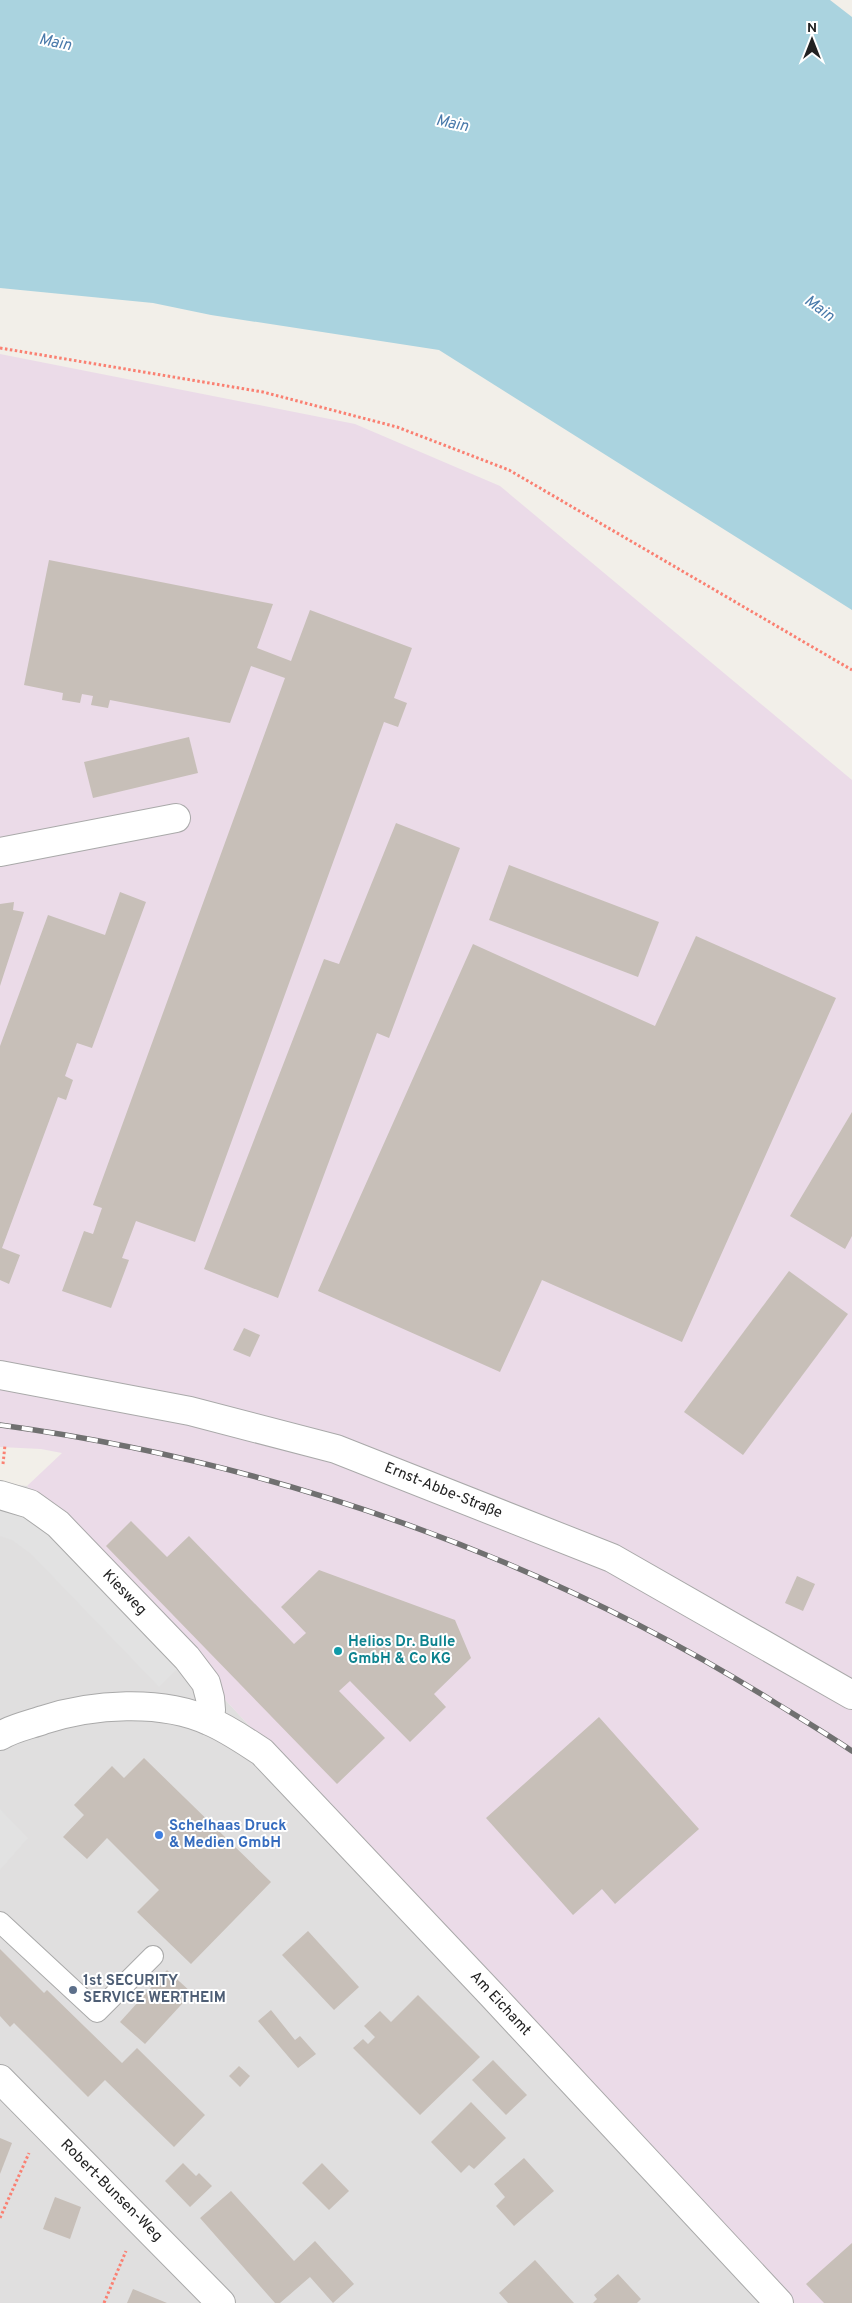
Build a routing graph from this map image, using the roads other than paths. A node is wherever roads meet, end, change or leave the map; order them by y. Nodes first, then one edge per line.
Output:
1 (176, 818) dead end
2 (0, 852) edge
3 (0, 1375) edge
4 (0, 1495) edge
5 (852, 1695) edge
6 (208, 1720) junction
7 (0, 1736) edge
8 (0, 1922) edge
9 (153, 1956) dead end
10 (0, 2080) edge
11 (221, 2303) edge
12 (779, 2303) edge

1 - 2 street
3 - 5 street, Ernst-Abbe-Straße
4 - 6 street, Kiesweg
6 - 7 street, Am Eichamt
6 - 12 street, Am Eichamt
8 - 9 lane
10 - 11 street, Robert-Bunsen-Weg

